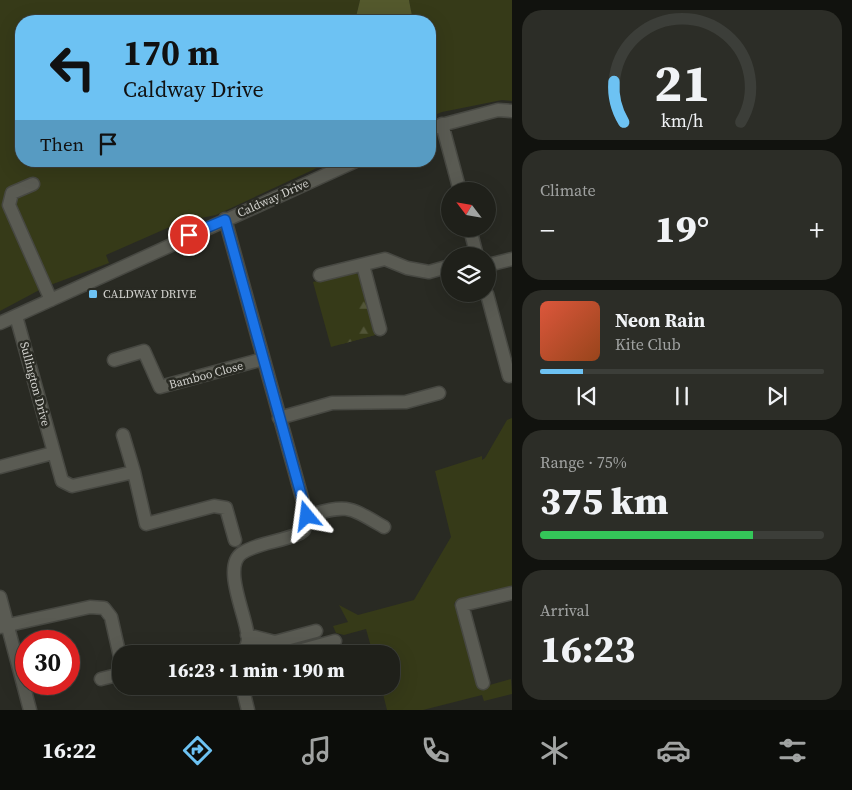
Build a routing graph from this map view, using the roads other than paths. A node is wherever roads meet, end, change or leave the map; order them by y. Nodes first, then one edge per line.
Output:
1 (512, 111) edge
2 (436, 126) edge
3 (343, 167) edge
4 (457, 182) edge
5 (32, 184) dead end
6 (225, 220) junction
7 (512, 259) edge
8 (496, 263) edge
9 (363, 265) junction
10 (441, 269) edge
11 (320, 275) dead end
12 (51, 300) junction
13 (489, 302) edge
14 (16, 316) junction
15 (0, 323) edge
16 (380, 329) dead end
17 (263, 359) junction
18 (114, 360) dead end
19 (509, 376) dead end
20 (439, 393) dead end
21 (279, 418) junction
22 (123, 434) dead end
23 (53, 453) junction
24 (0, 467) edge
25 (134, 472) junction
26 (307, 516) junction
27 (384, 527) dead end
28 (235, 540) dead end
29 (512, 593) edge
30 (0, 597) edge
31 (4, 625) edge
32 (316, 631) dead end
33 (335, 641) dead end
34 (246, 644) edge
35 (117, 645) edge
36 (320, 645) edge
37 (112, 676) edge
38 (101, 679) dead end
39 (483, 683) dead end
40 (244, 695) edge
41 (30, 710) edge
42 (248, 710) edge

1 - 2 street
2 - 4 street
3 - 6 street, Caldway Drive
5 - 12 street
6 - 12 street, Caldway Drive
6 - 17 street
7 - 8 street
9 - 10 street
9 - 11 street
9 - 16 street
12 - 14 street, Caldway Drive
13 - 19 street
14 - 15 street, Caldway Drive
14 - 23 street, Sullington Drive
17 - 18 street, Bamboo Close
17 - 21 street
20 - 21 street
21 - 26 street
22 - 25 street
23 - 24 street
23 - 25 street, Sullington Drive
25 - 28 street
26 - 27 street
26 - 34 street
29 - 39 street
30 - 31 street
31 - 35 street
31 - 41 street
32 - 34 street
33 - 36 street
37 - 38 street
40 - 42 street

